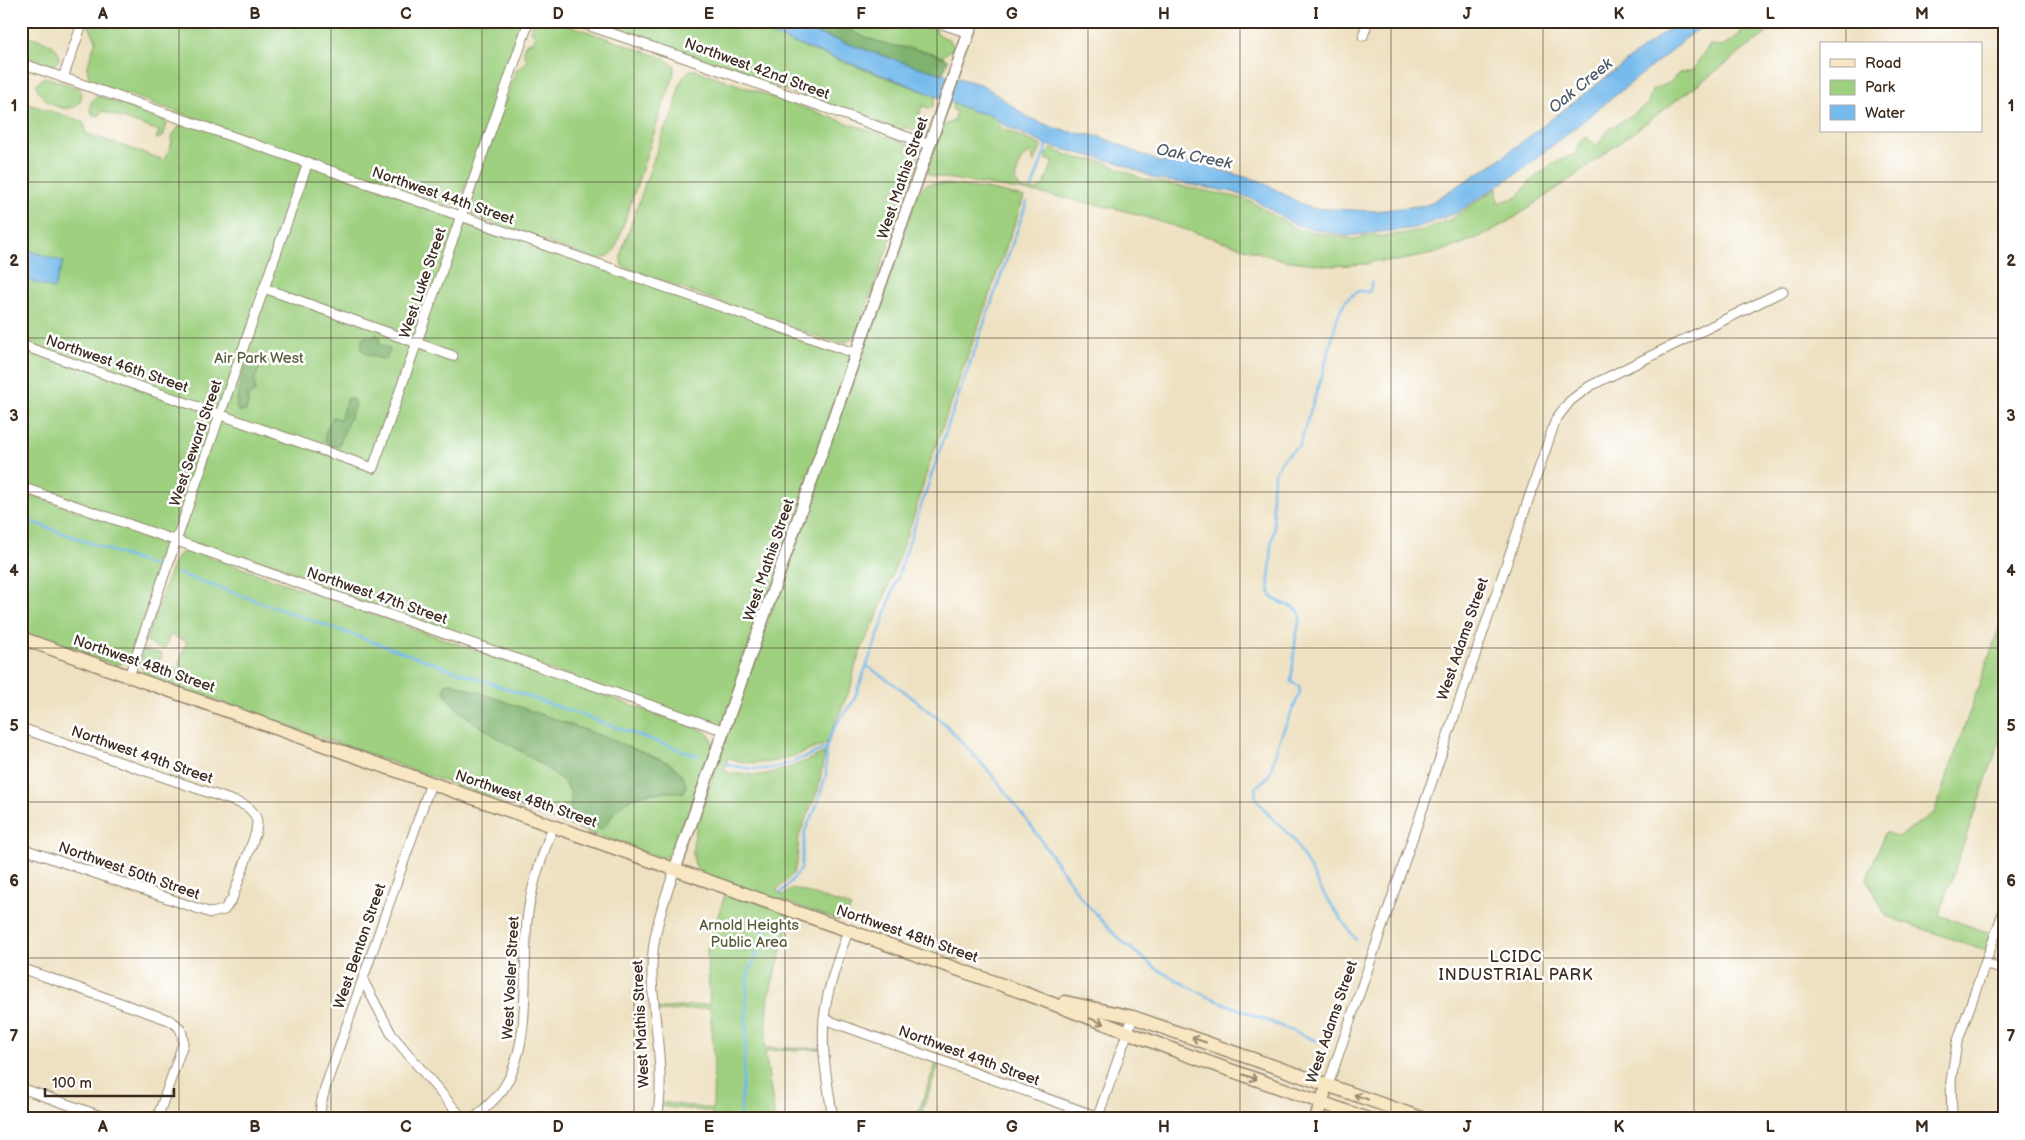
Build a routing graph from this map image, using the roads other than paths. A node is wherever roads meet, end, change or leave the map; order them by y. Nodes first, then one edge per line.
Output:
1 (83, 21) edge
2 (529, 21) edge
3 (575, 21) edge
4 (933, 21) edge
5 (973, 21) edge
6 (1368, 21) edge
7 (969, 34) junction
8 (1363, 36) dead end
9 (21, 63) edge
10 (63, 78) junction
11 (930, 145) junction
12 (308, 162) junction
13 (461, 217) junction
14 (264, 288) junction
15 (1783, 291) dead end
16 (417, 343) junction
17 (21, 345) edge
18 (857, 354) junction
19 (453, 356) dead end
20 (220, 414) junction
21 (373, 468) joint
22 (21, 488) edge
23 (177, 541) junction
24 (21, 638) edge
25 (129, 676) junction
26 (21, 728) edge
27 (724, 730) junction
28 (431, 783) junction
29 (553, 826) junction
30 (21, 848) edge
31 (675, 869) junction
32 (227, 907) joint
33 (2004, 910) edge
34 (848, 931) junction
35 (1985, 964) junction
36 (21, 968) edge
37 (2004, 970) edge
38 (363, 980) junction
39 (1019, 991) junction
40 (1133, 1017) junction
41 (824, 1019) junction
42 (1128, 1033) junction
43 (1328, 1085) junction
44 (21, 1088) edge
45 (1321, 1102) junction
46 (1100, 1118) edge
47 (108, 1119) edge
48 (157, 1119) edge
49 (320, 1119) edge
50 (463, 1119) edge
51 (474, 1119) edge
52 (657, 1119) edge
53 (833, 1119) edge
54 (1316, 1119) edge
55 (1368, 1119) edge
56 (1424, 1119) edge
57 (1952, 1119) edge

1 - 10 street
2 - 13 street, West Luke Street
3 - 11 street, Northwest 42nd Street
4 - 7 street
5 - 7 street, West Mathis Street
6 - 8 street
7 - 11 street, West Mathis Street
9 - 10 street, Northwest 44th Street
10 - 12 street, Northwest 44th Street
11 - 18 street, West Mathis Street
12 - 13 street, Northwest 44th Street
12 - 14 street, West Seward Street
13 - 16 street, West Luke Street
13 - 18 street, Northwest 44th Street
14 - 16 street
14 - 20 street, West Seward Street
15 - 43 street, West Adams Street
16 - 19 street
16 - 21 street, West Luke Street
17 - 20 street, Northwest 46th Street
18 - 27 street, West Mathis Street
20 - 21 street, Northwest 46th Street
20 - 23 street, West Seward Street
22 - 23 street, Northwest 47th Street
23 - 25 street, West Seward Street
23 - 27 street, Northwest 47th Street
24 - 25 main road, Northwest 48th Street
25 - 28 main road, Northwest 48th Street
26 - 32 street, Northwest 49th Street
27 - 31 street, West Mathis Street
28 - 29 main road, Northwest 48th Street
28 - 38 street, West Benton Street
29 - 31 main road, Northwest 48th Street
29 - 51 street, West Vosler Street
30 - 32 street, Northwest 50th Street
31 - 34 main road, Northwest 48th Street
31 - 52 street, West Mathis Street
33 - 35 street
34 - 39 main road, Northwest 48th Street
34 - 41 street
35 - 37 street
35 - 57 street
36 - 48 street
38 - 49 street, West Benton Street
38 - 50 street
39 - 40 main road, Northwest 48th Street
39 -> 42 main road, Northwest 48th Street
40 - 42 street
43 -> 40 main road, Northwest 48th Street
41 - 46 street, Northwest 49th Street
41 - 53 street
42 -> 45 main road, Northwest 48th Street
42 - 46 street
43 - 45 main road, West Adams Street
56 -> 43 main road, Northwest 48th Street
44 - 47 street
45 - 54 main road, West Adams Street
45 - 55 main road, Northwest 48th Street

